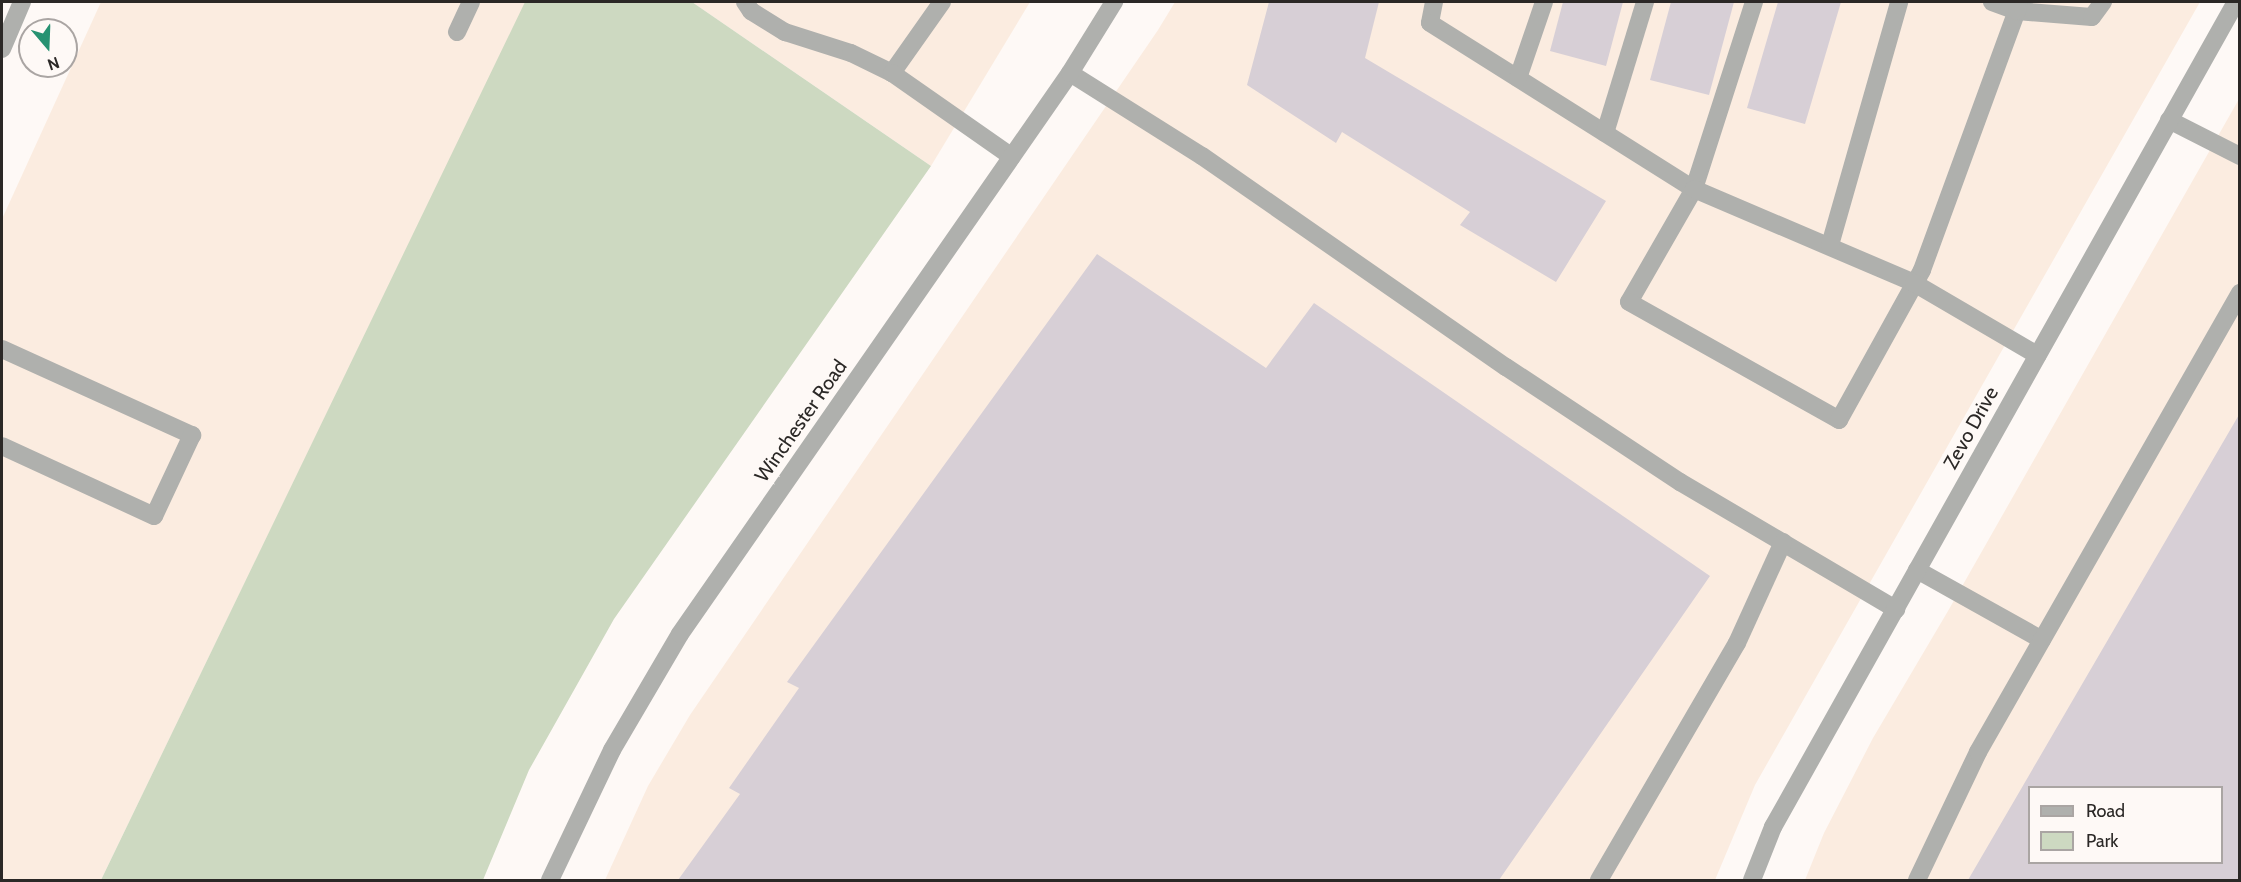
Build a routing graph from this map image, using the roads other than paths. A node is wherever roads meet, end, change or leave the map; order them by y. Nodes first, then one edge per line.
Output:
1 (22, 2) edge
2 (471, 2) edge
3 (745, 2) edge
4 (942, 2) edge
5 (1114, 2) edge
6 (1434, 2) edge
7 (1544, 2) edge
8 (1645, 2) edge
9 (1754, 2) edge
10 (1899, 2) edge
11 (1992, 2) edge
12 (2103, 2) edge
13 (2236, 2) edge
14 (2018, 6) edge
15 (457, 32) dead end
16 (2, 49) edge
17 (1070, 73) junction
18 (892, 74) junction
19 (1518, 78) junction
20 (2169, 120) junction
21 (1605, 133) junction
22 (2240, 156) edge
23 (1012, 157) junction
24 (1694, 189) junction
25 (1830, 245) junction
26 (1914, 283) junction
27 (2240, 293) edge
28 (2, 349) edge
29 (2037, 355) junction
30 (2, 446) edge
31 (1783, 542) junction
32 (1917, 570) junction
33 (1896, 609) junction
34 (2042, 640) junction
35 (550, 880) edge
36 (1599, 880) edge
37 (1752, 880) edge
38 (1917, 880) edge

1 - 16 street
2 - 15 street
3 - 18 street
4 - 18 street
5 - 17 street, Winchester Road
6 - 19 street
7 - 19 street
8 - 21 street
9 - 24 street
10 - 25 street
11 - 14 street
12 - 14 street
13 - 20 street, Zevo Drive
14 - 26 street
17 - 23 street, Winchester Road
17 - 31 street
18 - 23 street
19 - 21 street
20 - 22 street
20 - 29 street, Zevo Drive
21 - 24 street
23 - 35 street, Winchester Road
24 - 25 street
24 - 26 street
25 - 26 street
26 - 29 street
27 - 34 street
28 - 30 street
29 - 32 street, Zevo Drive
31 - 33 street
31 - 36 street
32 - 33 street, Zevo Drive
32 - 34 street
33 - 37 street, Zevo Drive
34 - 38 street

